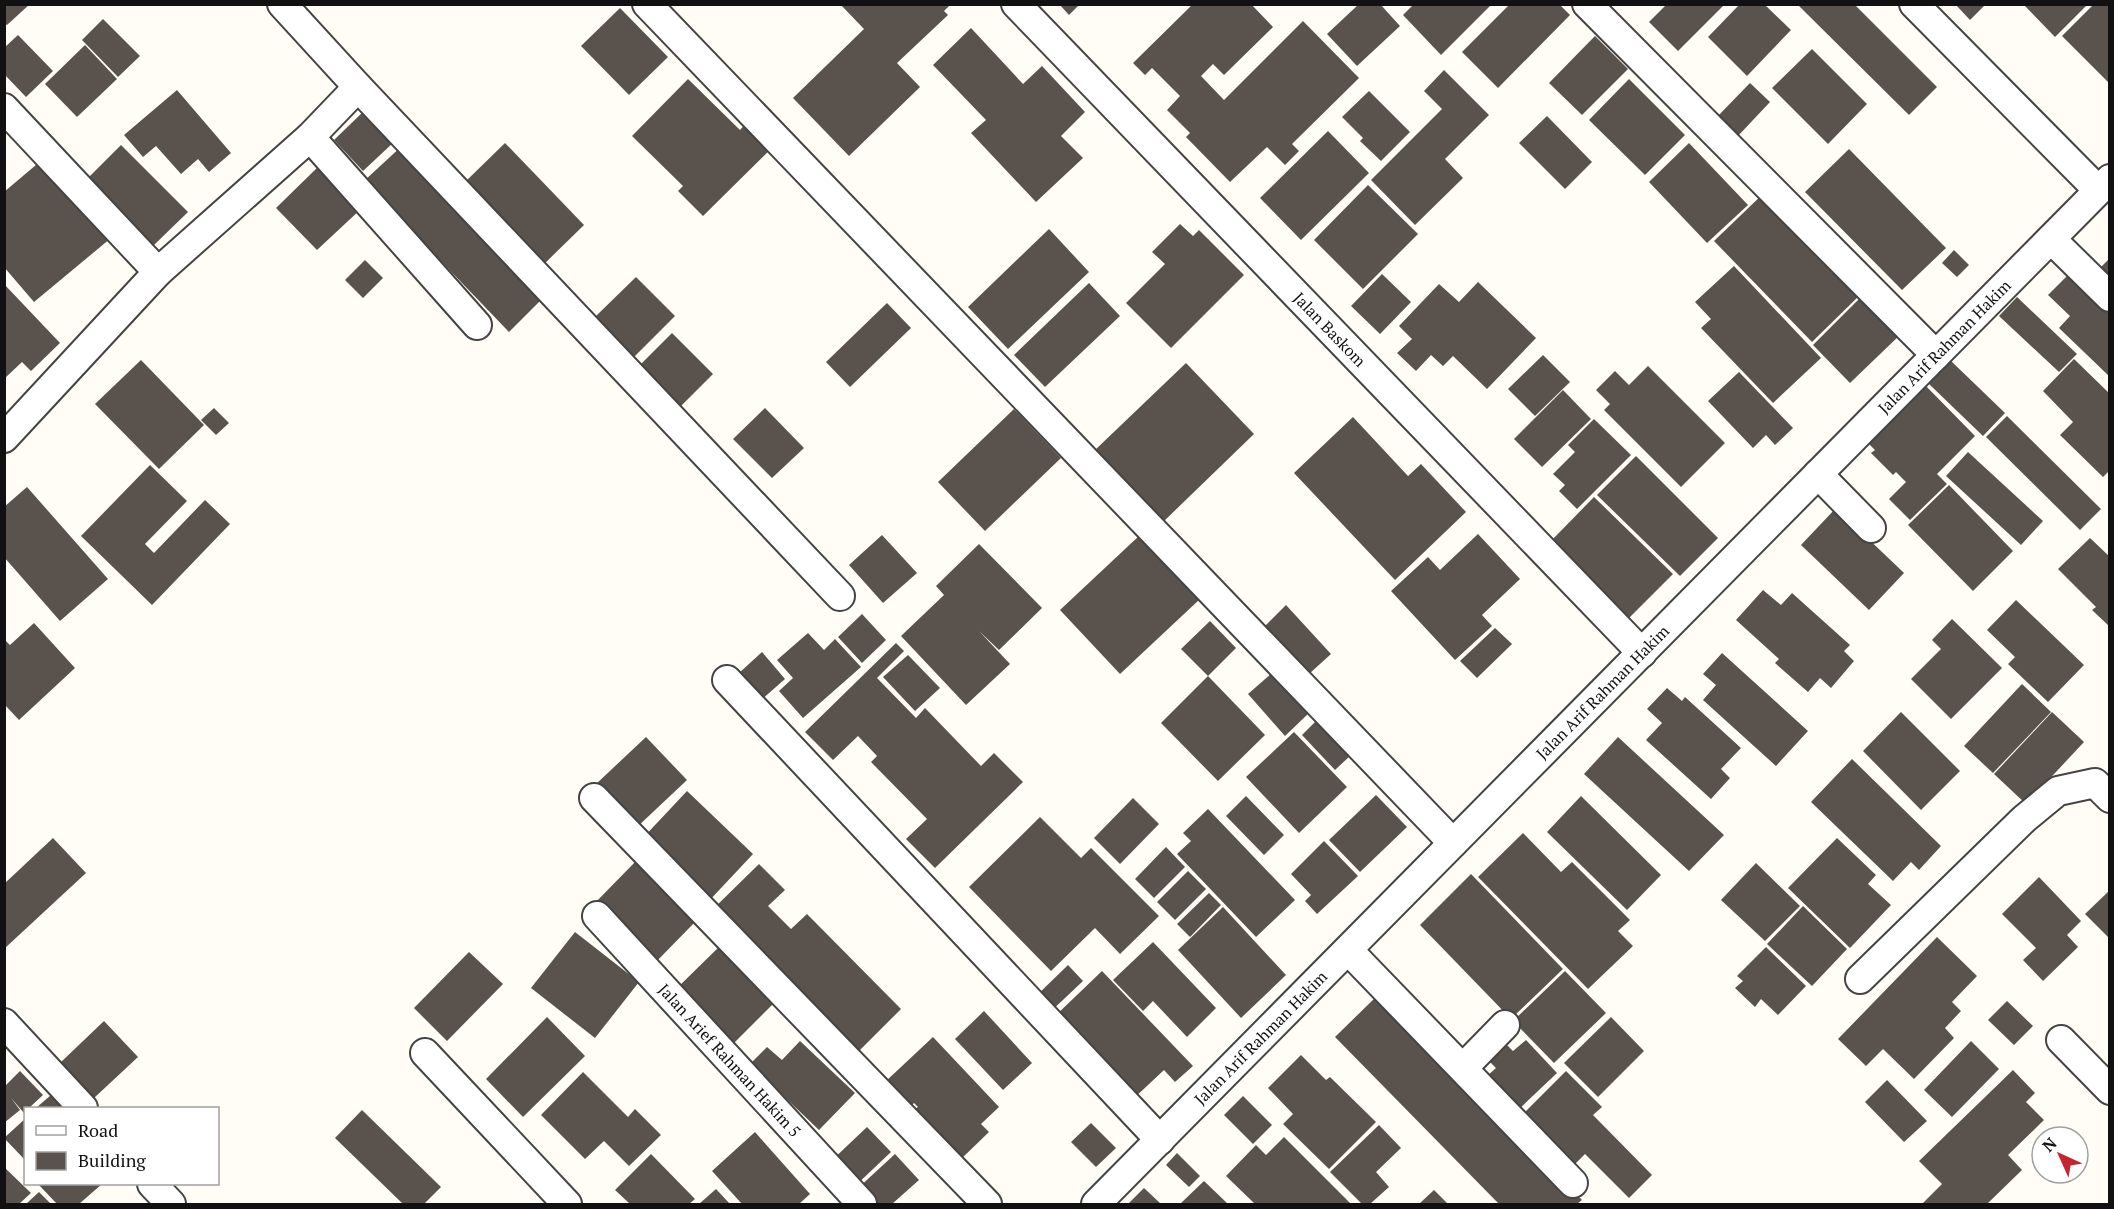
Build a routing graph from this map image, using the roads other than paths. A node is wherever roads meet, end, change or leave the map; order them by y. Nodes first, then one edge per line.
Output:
1 (282, 4) edge
2 (647, 4) edge
3 (1016, 4) edge
4 (1587, 4) edge
5 (1914, 4) edge
6 (358, 87) junction
7 (4, 108) edge
8 (310, 137) junction
9 (2104, 185) edge
10 (2051, 239) junction
11 (158, 272) junction
12 (2109, 297) edge
13 (477, 325) dead end
14 (1936, 355) junction
15 (4, 438) edge
16 (1818, 474) junction
17 (1871, 528) dead end
18 (840, 596) dead end
19 (1642, 653) junction
20 (727, 680) dead end
21 (594, 798) dead end
22 (2109, 798) edge
23 (1453, 843) junction
24 (597, 916) dead end
25 (1348, 950) junction
26 (1860, 979) dead end
27 (4, 1023) edge
28 (1505, 1025) dead end
29 (2061, 1040) dead end
30 (425, 1053) dead end
31 (1463, 1068) junction
32 (2109, 1090) edge
33 (82, 1107) edge
34 (1160, 1140) junction
35 (1573, 1183) dead end
36 (153, 1185) edge
37 (171, 1204) edge
38 (567, 1204) edge
39 (862, 1204) edge
40 (987, 1204) edge
41 (1096, 1204) edge

1 - 6 street
2 - 23 street
3 - 19 street, Jalan Baskom
4 - 14 street
5 - 9 street
6 - 8 street
6 - 18 street
7 - 11 street
8 - 11 street
8 - 13 street
9 - 10 street, Jalan Arif Rahman Hakim
10 - 12 street
10 - 14 street, Jalan Arif Rahman Hakim
11 - 15 street
14 - 16 street, Jalan Arif Rahman Hakim
16 - 17 street
16 - 19 street, Jalan Arif Rahman Hakim
19 - 23 street, Jalan Arif Rahman Hakim
20 - 34 street
21 - 40 street
22 - 26 street
23 - 25 street, Jalan Arif Rahman Hakim
24 - 39 street, Jalan Arief Rahman Hakim 5
25 - 31 street
25 - 34 street, Jalan Arif Rahman Hakim
27 - 33 street
28 - 31 street
29 - 32 street
30 - 38 street
31 - 35 street
34 - 41 street, Jalan Arif Rahman Hakim
36 - 37 street

